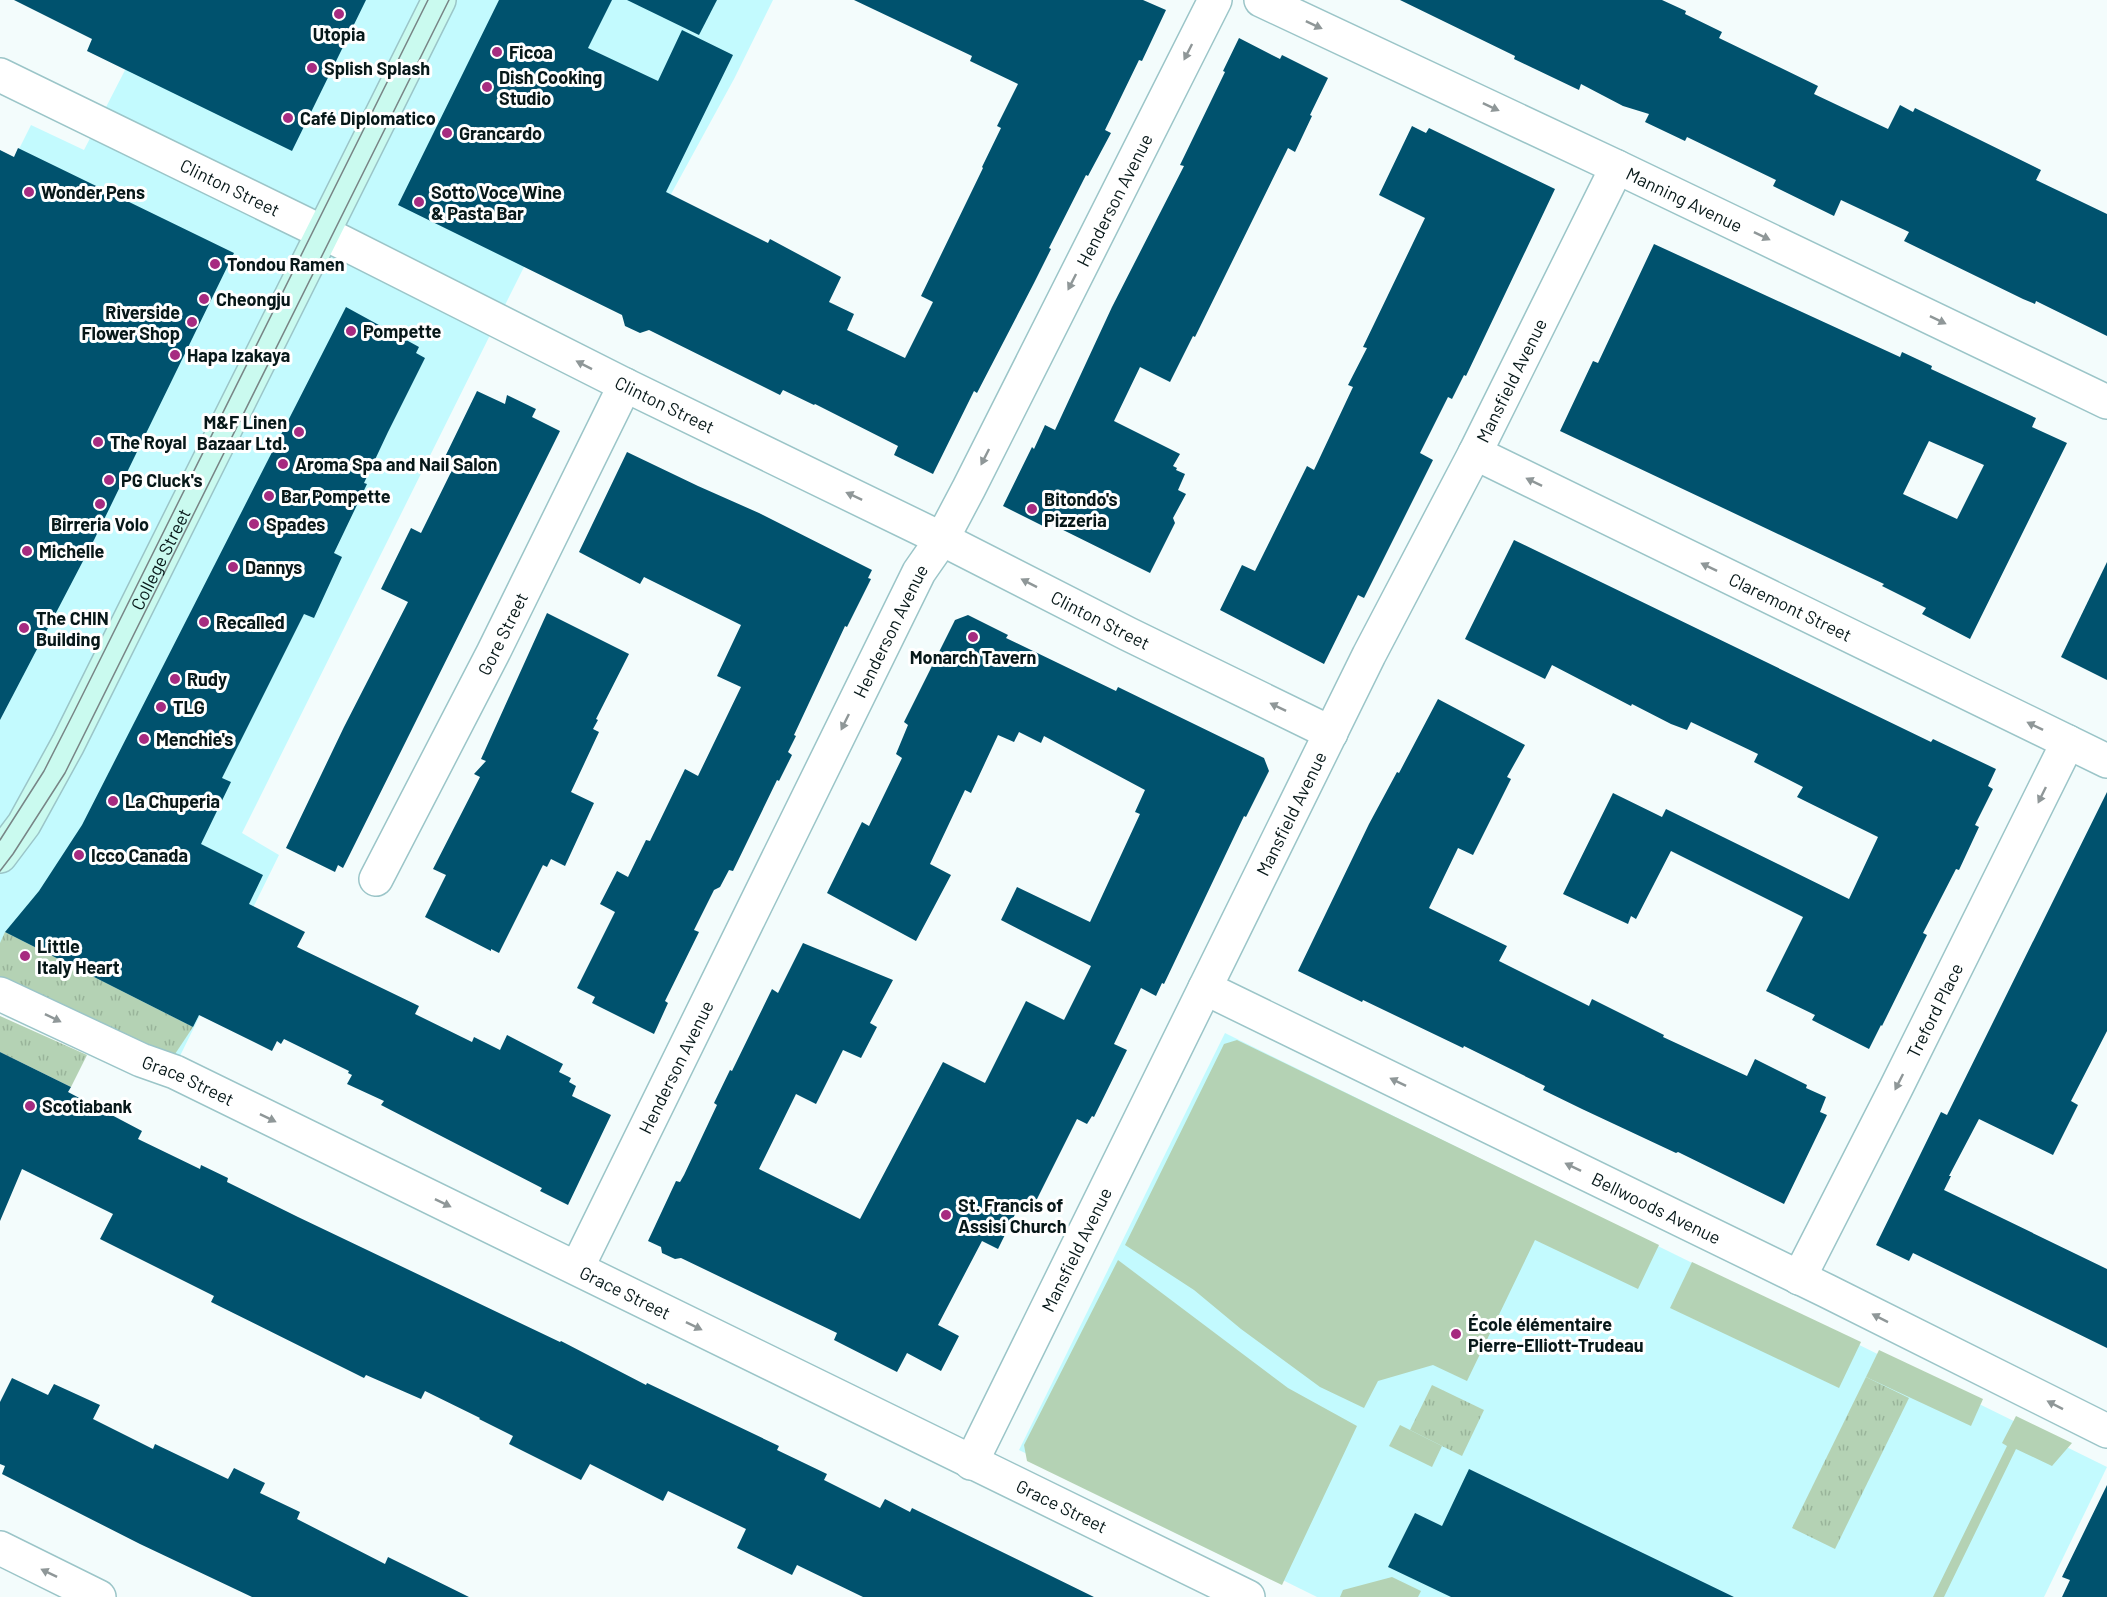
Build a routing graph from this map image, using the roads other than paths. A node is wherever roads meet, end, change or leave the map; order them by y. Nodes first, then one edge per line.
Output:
1 (439, 0) edge
2 (1215, 0) edge
3 (1261, 0) edge
4 (0, 75) edge
5 (1617, 167) junction
6 (324, 232) junction
7 (625, 385) junction
8 (2107, 402) edge
9 (1475, 453) junction
10 (942, 538) junction
11 (1331, 733) junction
12 (2068, 742) junction
13 (2107, 761) edge
14 (0, 856) edge
15 (376, 879) dead end
16 (1205, 988) junction
17 (0, 994) edge
18 (577, 1268) junction
19 (1799, 1278) junction
20 (2107, 1431) edge
21 (971, 1463) junction
22 (0, 1548) edge
23 (99, 1597) edge
24 (1248, 1597) edge

1 - 6 main road, College Street
2 -> 10 street, Henderson Avenue
3 -> 5 street, Manning Avenue
4 - 6 street, Clinton Street
5 -> 8 street, Manning Avenue
5 - 9 street, Mansfield Avenue
7 -> 6 street, Clinton Street
6 - 14 main road, College Street
10 -> 7 street, Clinton Street
7 - 15 street, Gore Street
9 - 11 street, Mansfield Avenue
12 -> 9 street, Claremont Street
11 -> 10 street, Clinton Street
10 -> 18 street, Henderson Avenue
11 - 16 street, Mansfield Avenue
12 - 13 street, Claremont Street
12 -> 19 street, Treford Place
19 -> 16 street, Bellwoods Avenue
16 - 21 street, Mansfield Avenue
17 -> 18 street, Grace Street
18 -> 21 street, Grace Street
20 -> 19 street, Bellwoods Avenue
21 - 24 street, Grace Street
23 -> 22 street

